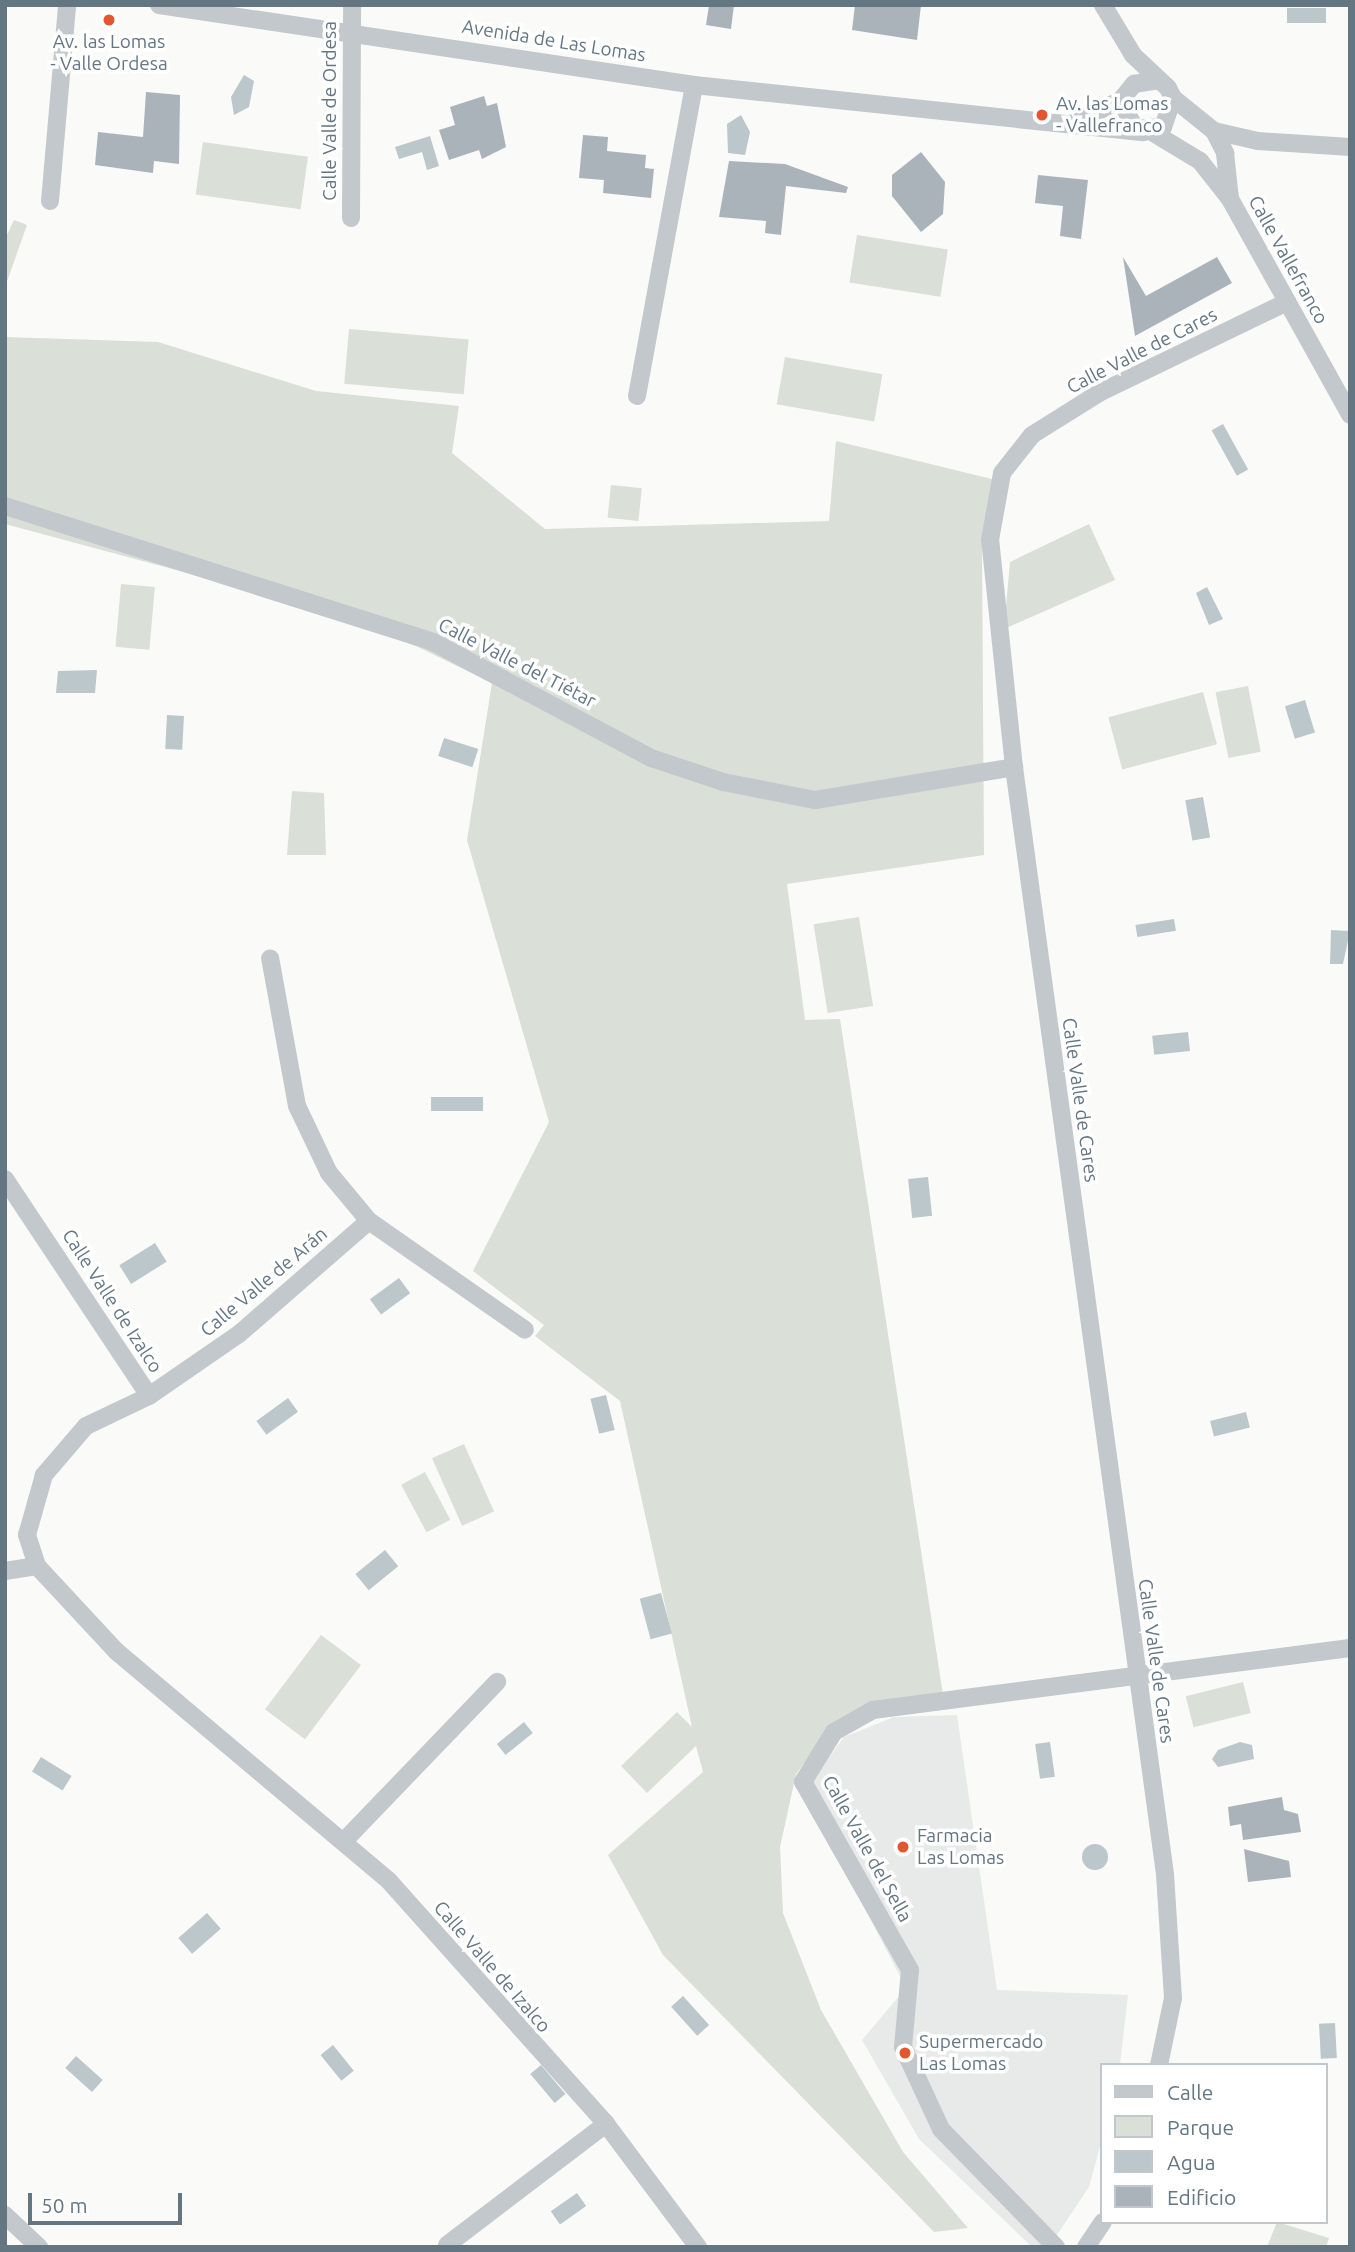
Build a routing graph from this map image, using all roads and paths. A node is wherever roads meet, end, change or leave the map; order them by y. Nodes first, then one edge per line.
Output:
1 (67, 5) edge
2 (159, 5) edge
3 (352, 5) edge
4 (1103, 5) edge
5 (348, 29) junction
6 (1158, 80) junction
7 (694, 85) junction
8 (1173, 98) junction
9 (1121, 100) junction
10 (1073, 123) junction
11 (1213, 131) junction
12 (1148, 132) junction
13 (1258, 141) junction
14 (1350, 147) edge
15 (1225, 152) junction
16 (1200, 161) junction
17 (1230, 199) junction
18 (50, 201) dead end
19 (351, 218) dead end
20 (1287, 302) junction
21 (637, 396) dead end
22 (1350, 415) edge
23 (5, 506) edge
24 (1014, 767) junction
25 (270, 958) dead end
26 (5, 1179) edge
27 (369, 1221) junction
28 (525, 1330) dead end
29 (149, 1396) junction
30 (37, 1566) junction
31 (5, 1571) edge
32 (1350, 1648) edge
33 (1137, 1677) junction
34 (497, 1682) dead end
35 (344, 1841) junction
36 (1159, 2063) edge
37 (606, 2124) junction
38 (5, 2215) edge
39 (1102, 2224) edge
40 (447, 2245) edge
41 (39, 2247) edge
42 (698, 2247) edge
43 (1056, 2247) edge
44 (1086, 2247) edge

1 - 18 street
2 - 5 street, Avenida de Las Lomas
3 - 5 street, Calle Valle de Ordesa
4 - 6 street
5 - 7 street, Avenida de Las Lomas
5 - 19 street, Calle Valle de Ordesa
6 - 8 street
6 - 9 street
7 - 10 street, Avenida de Las Lomas
7 - 21 street
8 - 11 street, Calle Vallefranco
8 - 12 street
9 - 10 street
9 - 12 street
10 - 12 street, Avenida de Las Lomas
11 - 13 street
11 - 15 street, Calle Vallefranco
12 - 16 street, Calle Vallefranco
13 - 14 street
13 - 15 street
15 - 16 street
15 - 17 street, Calle Vallefranco
16 - 17 street, Calle Vallefranco
17 - 20 street, Calle Vallefranco
20 - 22 street, Calle Vallefranco
20 - 24 street, Calle Valle de Cares
23 - 24 street, Calle Valle del Tiétar
24 - 33 street, Calle Valle de Cares
25 - 27 street
26 - 29 street, Calle Valle de Izalco
27 - 28 street
27 - 29 street, Calle Valle de Arán
29 - 30 street, Calle Valle de Izalco
30 - 31 street
30 - 35 street, Calle Valle de Izalco
32 - 33 street, Calle Valle del Sella
33 - 36 street, Calle Valle de Cares
33 - 43 street, Calle Valle del Sella
34 - 35 street
35 - 37 street, Calle Valle de Izalco
37 - 40 street
37 - 42 street, Calle Valle de Izalco
38 - 41 street
39 - 44 street

